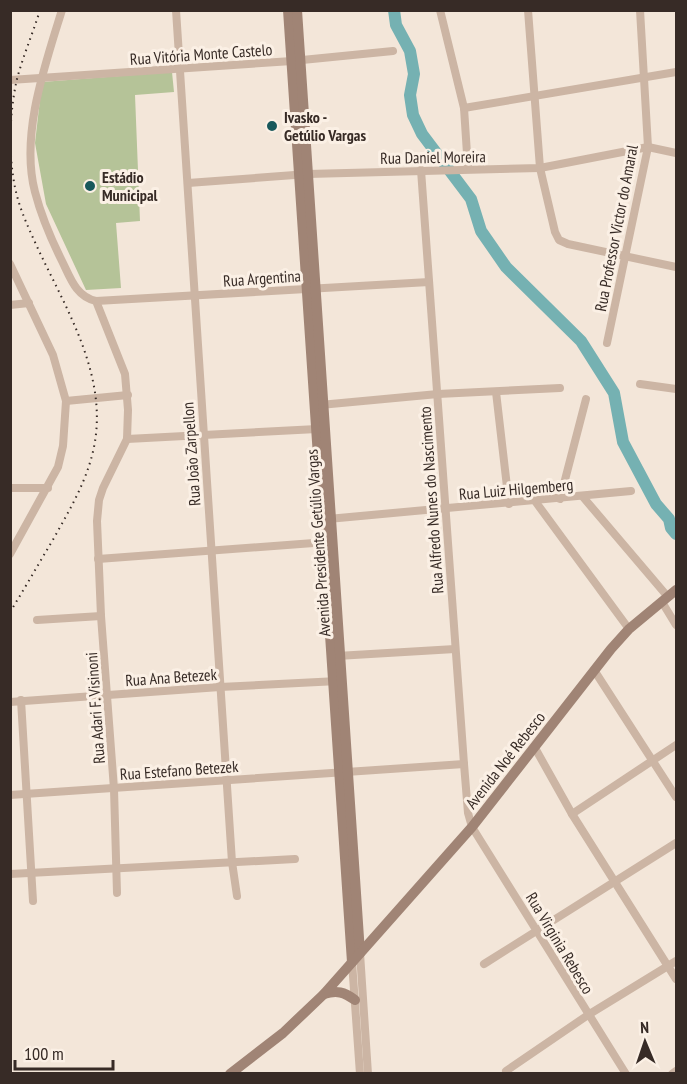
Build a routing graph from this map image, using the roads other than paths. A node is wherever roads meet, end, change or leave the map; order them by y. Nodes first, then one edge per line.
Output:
1 (62, 10) edge
2 (176, 10) edge
3 (288, 10) edge
4 (297, 10) edge
5 (440, 10) edge
6 (528, 10) edge
7 (640, 10) edge
8 (393, 51) dead end
9 (296, 61) junction
10 (180, 69) junction
11 (676, 72) edge
12 (643, 77) junction
13 (41, 79) junction
14 (10, 80) edge
15 (534, 97) junction
16 (464, 108) junction
17 (648, 147) junction
18 (676, 153) edge
19 (540, 168) junction
20 (468, 169) junction
21 (421, 170) junction
22 (304, 174) junction
23 (188, 183) junction
24 (626, 256) junction
25 (10, 264) edge
26 (676, 267) edge
27 (429, 282) junction
28 (311, 288) junction
29 (194, 296) junction
30 (96, 301) junction
31 (29, 303) junction
32 (10, 305) edge
33 (607, 343) dead end
34 (640, 384) dead end
35 (560, 388) dead end
36 (676, 389) edge
37 (496, 392) junction
38 (438, 394) junction
39 (128, 395) junction
40 (586, 399) dead end
41 (66, 400) junction
42 (320, 405) junction
43 (317, 429) junction
44 (203, 436) junction
45 (127, 439) junction
46 (10, 488) edge
47 (48, 489) junction
48 (631, 491) dead end
49 (583, 497) junction
50 (560, 499) junction
51 (535, 501) junction
52 (508, 504) junction
53 (446, 509) junction
54 (328, 519) junction
55 (329, 542) junction
56 (211, 551) junction
57 (10, 554) edge
58 (98, 559) junction
59 (669, 596) edge
60 (101, 616) junction
61 (37, 620) dead end
62 (676, 626) edge
63 (629, 629) junction
64 (455, 649) junction
65 (336, 656) junction
66 (594, 670) junction
67 (338, 681) junction
68 (220, 687) junction
69 (107, 694) junction
70 (21, 700) junction
71 (10, 702) edge
72 (676, 745) edge
73 (535, 748) junction
74 (653, 759) junction
75 (464, 764) junction
76 (344, 772) junction
77 (227, 780) junction
78 (114, 789) junction
79 (26, 794) junction
80 (10, 795) edge
81 (676, 797) edge
82 (572, 814) junction
83 (472, 827) junction
84 (676, 843) edge
85 (295, 859) dead end
86 (232, 862) junction
87 (118, 869) junction
88 (10, 874) edge
89 (31, 874) junction
90 (615, 883) junction
91 (117, 893) dead end
92 (237, 896) dead end
93 (33, 901) dead end
94 (538, 931) junction
95 (360, 953) junction
96 (352, 962) junction
97 (676, 962) edge
98 (484, 964) dead end
99 (669, 966) junction
100 (676, 979) edge
101 (324, 994) junction
102 (355, 1000) junction
103 (588, 1015) junction
104 (676, 1071) edge
105 (507, 1072) edge
106 (230, 1074) edge
107 (360, 1074) edge
108 (368, 1074) edge
109 (626, 1074) edge
110 (672, 1074) edge

1 - 13 street
2 - 10 street, Rua João Zarpellon
3 - 9 main road, Avenida Presidente Getúlio Vargas
4 - 9 main road, Avenida Presidente Getúlio Vargas
5 - 16 street
6 - 15 street
7 - 12 street, Rua Professor Victor do Amaral
8 - 9 street, Rua Vitória Monte Castelo
9 - 10 street, Rua Vitória Monte Castelo
9 - 22 main road, Avenida Presidente Getúlio Vargas
10 - 13 street, Rua Vitória Monte Castelo
10 - 23 street, Rua João Zarpellon
11 - 12 street
12 - 15 street
12 - 17 street, Rua Professor Victor do Amaral
13 - 14 street, Rua Vitória Monte Castelo
13 - 30 street
15 - 16 street
15 - 19 street
16 - 20 street
17 - 18 street, Rua Daniel Moreira
17 - 19 street, Rua Daniel Moreira
17 - 24 street, Rua Professor Victor do Amaral
19 - 20 street, Rua Daniel Moreira
19 - 24 street
20 - 21 street, Rua Daniel Moreira
21 - 22 street, Rua Daniel Moreira
21 - 27 street, Rua Alfredo Nunes do Nascimento
22 - 23 street, Rua Daniel Moreira
22 - 28 main road, Avenida Presidente Getúlio Vargas
23 - 29 street, Rua João Zarpellon
24 - 26 street
24 - 33 street, Rua Professor Victor do Amaral
25 - 31 street
27 - 28 street, Rua Argentina
27 - 38 street, Rua Alfredo Nunes do Nascimento
28 - 29 street, Rua Argentina
28 - 42 main road, Avenida Presidente Getúlio Vargas
29 - 30 street, Rua Argentina
29 - 44 street, Rua João Zarpellon
30 - 39 street
31 - 32 street
31 - 41 street
34 - 36 street
35 - 37 street
37 - 38 street
37 - 52 street
38 - 42 street
38 - 53 street, Rua Alfredo Nunes do Nascimento
39 - 41 street
39 - 45 street
40 - 50 street
41 - 47 street
42 - 43 main road, Avenida Presidente Getúlio Vargas
42 - 54 main road, Avenida Presidente Getúlio Vargas
43 - 44 street
43 - 54 main road, Avenida Presidente Getúlio Vargas
44 - 45 street
44 - 56 street, Rua João Zarpellon
45 - 58 street, Rua Adari F. Visinoni
46 - 47 street
47 - 57 street
48 - 49 street, Rua Luiz Hilgemberg
49 - 50 street, Rua Luiz Hilgemberg
49 - 59 street
50 - 51 street, Rua Luiz Hilgemberg
51 - 52 street, Rua Luiz Hilgemberg
51 - 63 street
52 - 53 street, Rua Luiz Hilgemberg
53 - 54 street, Rua Luiz Hilgemberg
53 - 64 street, Rua Alfredo Nunes do Nascimento
54 - 55 main road, Avenida Presidente Getúlio Vargas
55 - 56 street
55 - 65 main road, Avenida Presidente Getúlio Vargas
56 - 58 street
56 - 68 street, Rua João Zarpellon
58 - 60 street, Rua Adari F. Visinoni
59 - 62 street
59 - 63 main road, Avenida Noé Rebesco
60 - 61 street
60 - 69 street, Rua Adari F. Visinoni
63 - 66 main road, Avenida Noé Rebesco
64 - 65 street
64 - 75 street, Rua Alfredo Nunes do Nascimento
65 - 67 main road, Avenida Presidente Getúlio Vargas
66 - 73 main road, Avenida Noé Rebesco
66 - 74 street
67 - 68 street, Rua Ana Betezek
67 - 76 main road, Avenida Presidente Getúlio Vargas
68 - 69 street, Rua Ana Betezek
68 - 77 street, Rua João Zarpellon
69 - 70 street, Rua Ana Betezek
69 - 78 street, Rua Adari F. Visinoni
70 - 71 street, Rua Ana Betezek
70 - 79 street
72 - 74 street
73 - 82 street
73 - 83 main road, Avenida Noé Rebesco
74 - 81 street
74 - 82 street
75 - 76 street, Rua Estefano Betezek
75 - 83 street, Rua Alfredo Nunes do Nascimento
76 - 77 street, Rua Estefano Betezek
76 - 95 main road, Avenida Presidente Getúlio Vargas
76 - 96 main road, Avenida Presidente Getúlio Vargas
77 - 78 street, Rua Estefano Betezek
77 - 86 street, Rua João Zarpellon
78 - 79 street, Rua Estefano Betezek
78 - 87 street, Rua Adari F. Visinoni
79 - 80 street, Rua Estefano Betezek
79 - 89 street
82 - 90 street
83 - 94 street, Rua Virginia Rebesco
83 - 95 main road, Avenida Noé Rebesco
84 - 90 street
85 - 86 street
86 - 87 street
86 - 92 street, Rua João Zarpellon
87 - 89 street
87 - 91 street, Rua Adari F. Visinoni
88 - 89 street
89 - 93 street
90 - 94 street
90 - 99 street
94 - 98 street
94 - 103 street, Rua Virginia Rebesco
95 - 96 main road, Avenida Noé Rebesco
95 - 108 street, Avenida Presidente Getúlio Vargas
96 - 101 main road, Avenida Noé Rebesco
96 - 102 street, Avenida Presidente Getúlio Vargas
97 - 99 street
99 - 100 street
99 - 103 street
101 - 102 main road
101 - 106 main road, Avenida Noé Rebesco
102 - 107 street, Avenida Presidente Getúlio Vargas
103 - 105 street
103 - 109 street, Rua Virginia Rebesco
104 - 110 street

